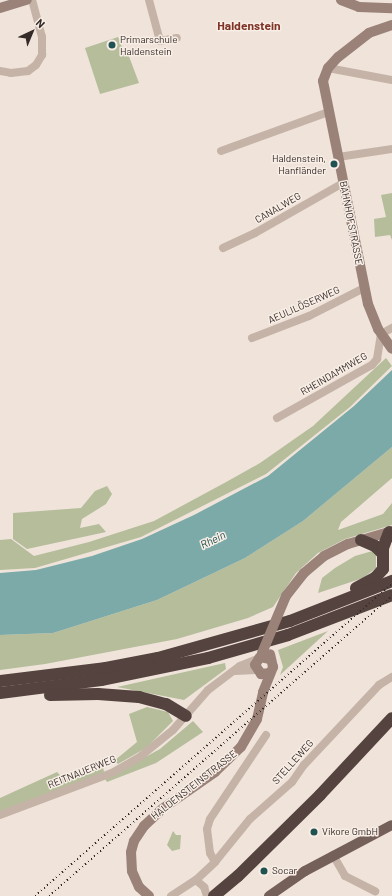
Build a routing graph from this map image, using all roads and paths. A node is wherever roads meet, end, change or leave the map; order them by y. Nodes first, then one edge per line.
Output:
1 (27, 0) edge
2 (32, 0) edge
3 (149, 0) edge
4 (341, 0) edge
5 (360, 4) edge
6 (0, 8) edge
7 (392, 8) edge
8 (392, 25) edge
9 (177, 38) dead end
10 (328, 68) junction
11 (0, 70) edge
12 (392, 80) edge
13 (329, 112) junction
14 (392, 149) edge
15 (221, 152) dead end
16 (338, 157) junction
17 (343, 183) junction
18 (223, 248) dead end
19 (364, 288) junction
20 (392, 328) edge
21 (381, 334) junction
22 (252, 338) dead end
23 (391, 347) edge
24 (277, 418) dead end
25 (390, 531) edge
26 (361, 540) junction
27 (382, 553) junction
28 (392, 581) edge
29 (392, 595) edge
30 (224, 641) junction
31 (264, 656) junction
32 (235, 671) junction
33 (257, 671) junction
34 (270, 672) junction
35 (392, 677) edge
36 (0, 681) edge
37 (263, 692) junction
38 (0, 693) edge
39 (0, 699) edge
40 (186, 716) junction
41 (392, 718) edge
42 (266, 735) dead end
43 (0, 816) edge
44 (392, 825) edge
45 (333, 856) junction
46 (215, 862) junction
47 (238, 876) junction
48 (196, 880) junction
49 (374, 891) dead end
50 (149, 896) edge
51 (171, 896) edge
52 (207, 896) edge
53 (214, 896) edge
54 (222, 896) edge
55 (269, 896) edge

1 - 6 street
2 - 11 street
3 - 9 street
4 - 5 street
5 - 7 street
8 - 10 street
10 - 12 street
10 - 13 street, BAHNHOFSTRASSE
13 - 15 street
13 - 16 street, BAHNHOFSTRASSE
14 - 16 street
16 - 17 street, BAHNHOFSTRASSE
17 - 18 street, CANALWEG
17 - 19 street, BAHNHOFSTRASSE
19 - 21 street, BAHNHOFSTRASSE
19 - 22 street, AEULILÖSERWEG
20 - 21 street
21 - 23 street, BAHNHOFSTRASSE
21 - 24 street, RHEINDAMMWEG
25 - 26 street
25 - 27 highway
26 - 27 highway
26 - 31 street, bridge
27 - 30 highway
28 - 30 highway
29 - 38 highway
30 - 36 highway
31 - 32 street, REITNAUERWEG
31 - 33 street
31 - 34 street, HALDENSTEINSTRASSE
32 - 33 street
32 - 40 street, REITNAUERWEG
33 - 34 street
33 - 37 street, HALDENSTEINSTRASSE
34 - 37 street, HALDENSTEINSTRASSE
35 - 46 street, STELLEWEG
37 - 50 street, HALDENSTEINSTRASSE
39 - 40 highway
40 - 43 street, REITNAUERWEG
41 - 47 highway
42 - 46 street
44 - 45 main road
45 - 49 street
45 - 55 main road
46 - 48 street, STELLEWEG
47 - 53 highway
47 - 54 highway
48 - 51 street, STELLEWEG
48 - 52 street

